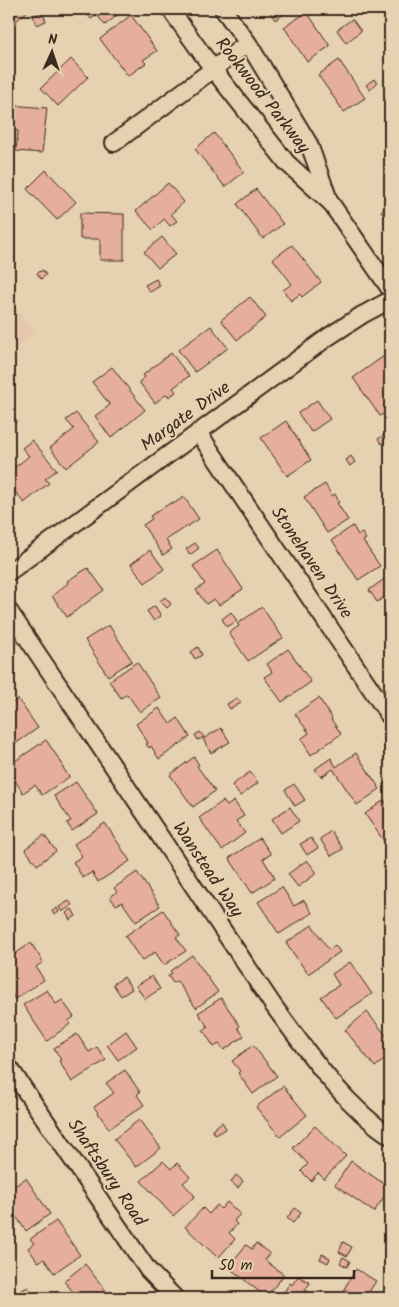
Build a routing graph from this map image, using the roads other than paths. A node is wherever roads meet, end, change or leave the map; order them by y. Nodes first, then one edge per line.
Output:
1 (170, 9) edge
2 (223, 9) edge
3 (248, 43) junction
4 (213, 68) junction
5 (114, 143) dead end
6 (330, 202) junction
7 (390, 289) edge
8 (390, 300) edge
9 (198, 432) junction
10 (9, 572) edge
11 (9, 611) edge
12 (390, 717) edge
13 (9, 1069) edge
14 (390, 1136) edge
15 (175, 1298) edge

1 - 4 street, Rookwood Parkway
2 - 3 street, Rookwood Parkway
3 - 4 street
3 - 6 street, Rookwood Parkway
4 - 5 street
4 - 6 street, Rookwood Parkway
6 - 7 street, Rookwood Parkway
8 - 9 street, Margate Drive
9 - 10 street, Margate Drive
9 - 12 street, Stonehaven Drive
11 - 14 street, Wanstead Way
13 - 15 street, Shaftsbury Road

